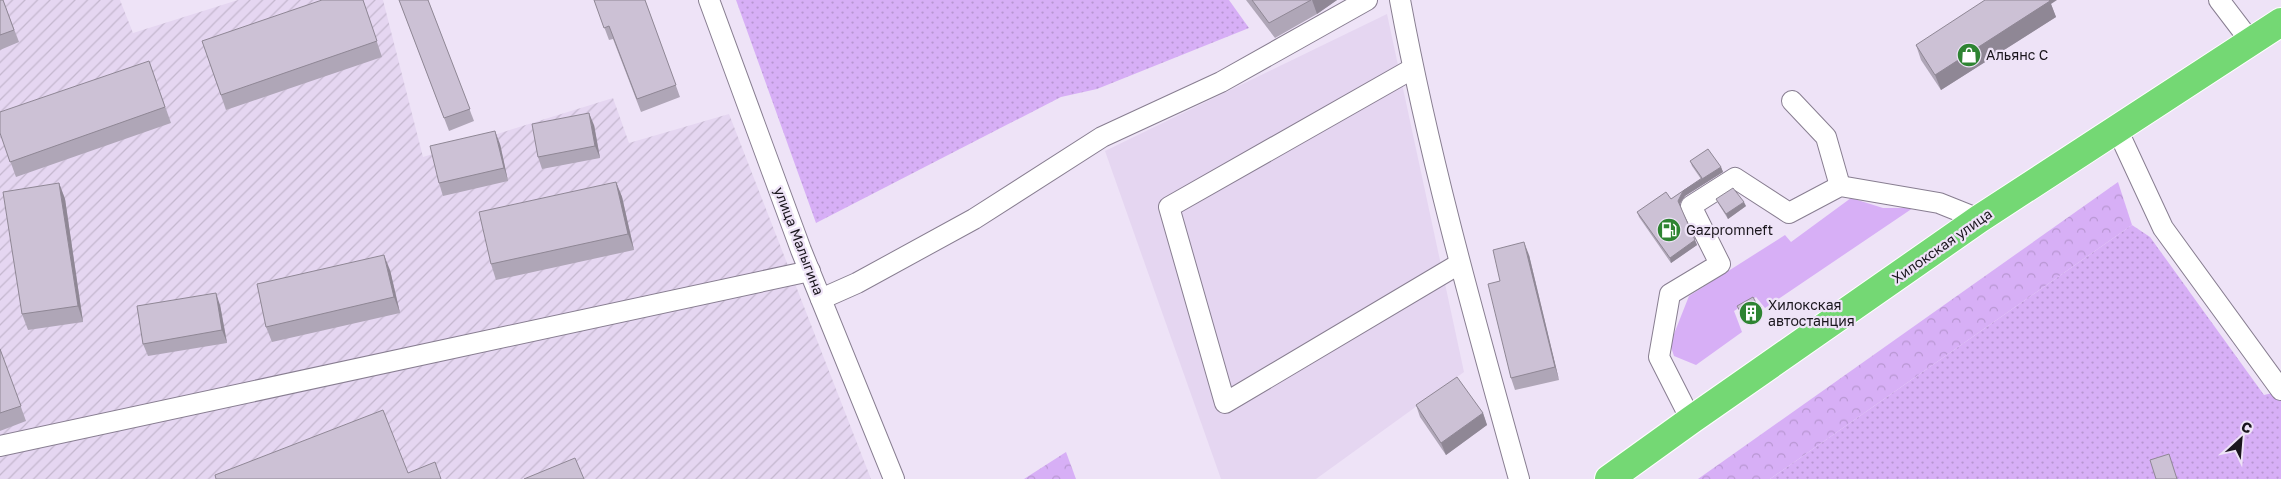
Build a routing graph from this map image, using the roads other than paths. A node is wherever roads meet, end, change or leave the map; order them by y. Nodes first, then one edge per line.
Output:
1 (709, 0) edge
2 (1367, 0) edge
3 (1400, 0) edge
4 (2219, 0) edge
5 (2281, 22) edge
6 (2251, 42) junction
7 (1412, 69) junction
8 (1792, 102) dead end
9 (2116, 130) junction
10 (1840, 186) junction
11 (1979, 219) junction
12 (1459, 264) junction
13 (810, 271) junction
14 (821, 299) junction
15 (2281, 390) edge
16 (1690, 420) junction
17 (0, 446) edge
18 (894, 479) edge
19 (1519, 479) edge
20 (1609, 479) edge

1 - 13 street, улица Малыгина
2 - 14 street
3 - 7 street
4 - 6 street
5 - 6 highway, Хилокская улица
6 - 9 highway, Хилокская улица
7 - 12 street
7 - 12 street
8 - 10 street
9 - 11 highway, Хилокская улица
9 - 15 street
10 - 11 street
10 - 16 street
11 - 16 highway, Хилокская улица
12 - 19 street
13 - 14 street, улица Малыгина
13 - 17 street
14 - 18 street, улица Малыгина
16 - 20 highway, Хилокская улица

